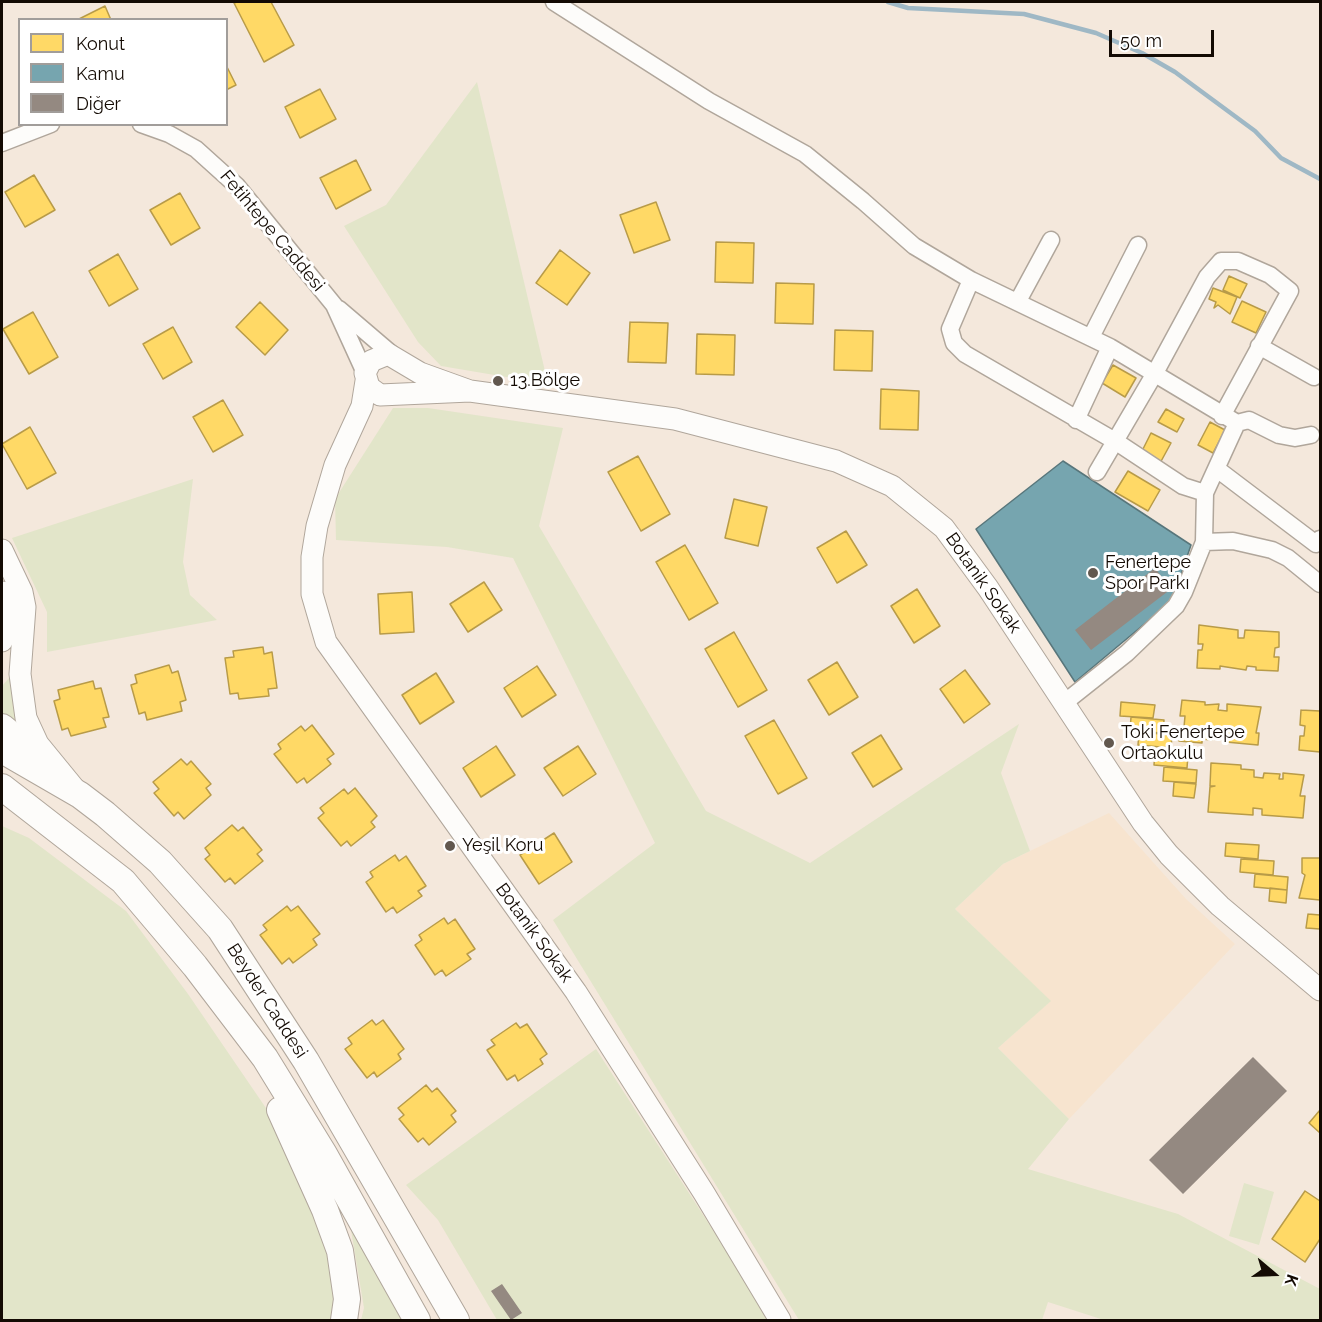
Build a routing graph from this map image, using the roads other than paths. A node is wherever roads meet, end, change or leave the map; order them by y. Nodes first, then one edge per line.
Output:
1 (554, 2) edge
2 (46, 126) edge
3 (147, 126) edge
4 (2, 142) edge
5 (1051, 240) dead end
6 (1138, 245) dead end
7 (971, 280) junction
8 (1018, 301) junction
9 (334, 305) junction
10 (1091, 337) junction
11 (1259, 346) junction
12 (1110, 347) junction
13 (397, 358) junction
14 (1155, 373) junction
15 (366, 377) junction
16 (1314, 377) dead end
17 (470, 391) junction
18 (391, 395) junction
19 (1230, 419) junction
20 (1076, 420) junction
21 (1311, 435) dead end
22 (346, 440) junction
23 (1115, 441) junction
24 (1217, 469) junction
25 (1097, 472) dead end
26 (1205, 493) junction
27 (1320, 539) edge
28 (1204, 542) junction
29 (2, 550) edge
30 (1320, 584) edge
31 (2, 592) edge
32 (2, 641) edge
33 (1064, 703) junction
34 (2, 727) edge
35 (2, 750) edge
36 (2, 787) edge
37 (80, 795) junction
38 (2, 806) edge
39 (57, 830) junction
40 (1320, 990) edge
41 (265, 1058) junction
42 (344, 1320) edge
43 (417, 1320) edge
44 (456, 1320) edge
45 (780, 1320) edge

1 - 7 street
2 - 4 street
3 - 9 street, Fetihtepe Caddesi
5 - 8 street
6 - 10 street
7 - 8 street
7 - 20 street
8 - 10 street
9 - 13 street
9 - 15 street, Fetihtepe Caddesi
10 - 12 street
11 - 14 street
11 - 16 street
11 - 19 street
12 - 14 street
12 - 20 street
13 - 15 main road
13 - 17 main road
13 - 18 main road
14 - 19 street
14 - 23 street
15 - 18 main road
15 - 22 main road, Botanik Sokak
17 - 18 main road
17 - 33 main road, Botanik Sokak
18 - 22 main road, Botanik Sokak
19 - 21 street
19 - 24 street
20 - 23 street
22 - 45 main road, Botanik Sokak
23 - 25 street
23 - 26 street
24 - 26 street
24 - 27 street
26 - 28 street
28 - 30 street
28 - 33 street
29 - 37 main road
31 - 32 main road
33 - 40 main road, Botanik Sokak
34 - 37 highway
35 - 37 highway, Beyder Caddesi
36 - 39 highway, Beyder Caddesi
37 - 44 highway, Beyder Caddesi
38 - 39 highway
39 - 41 highway, Beyder Caddesi
41 - 42 highway
41 - 43 highway, Beyder Caddesi

